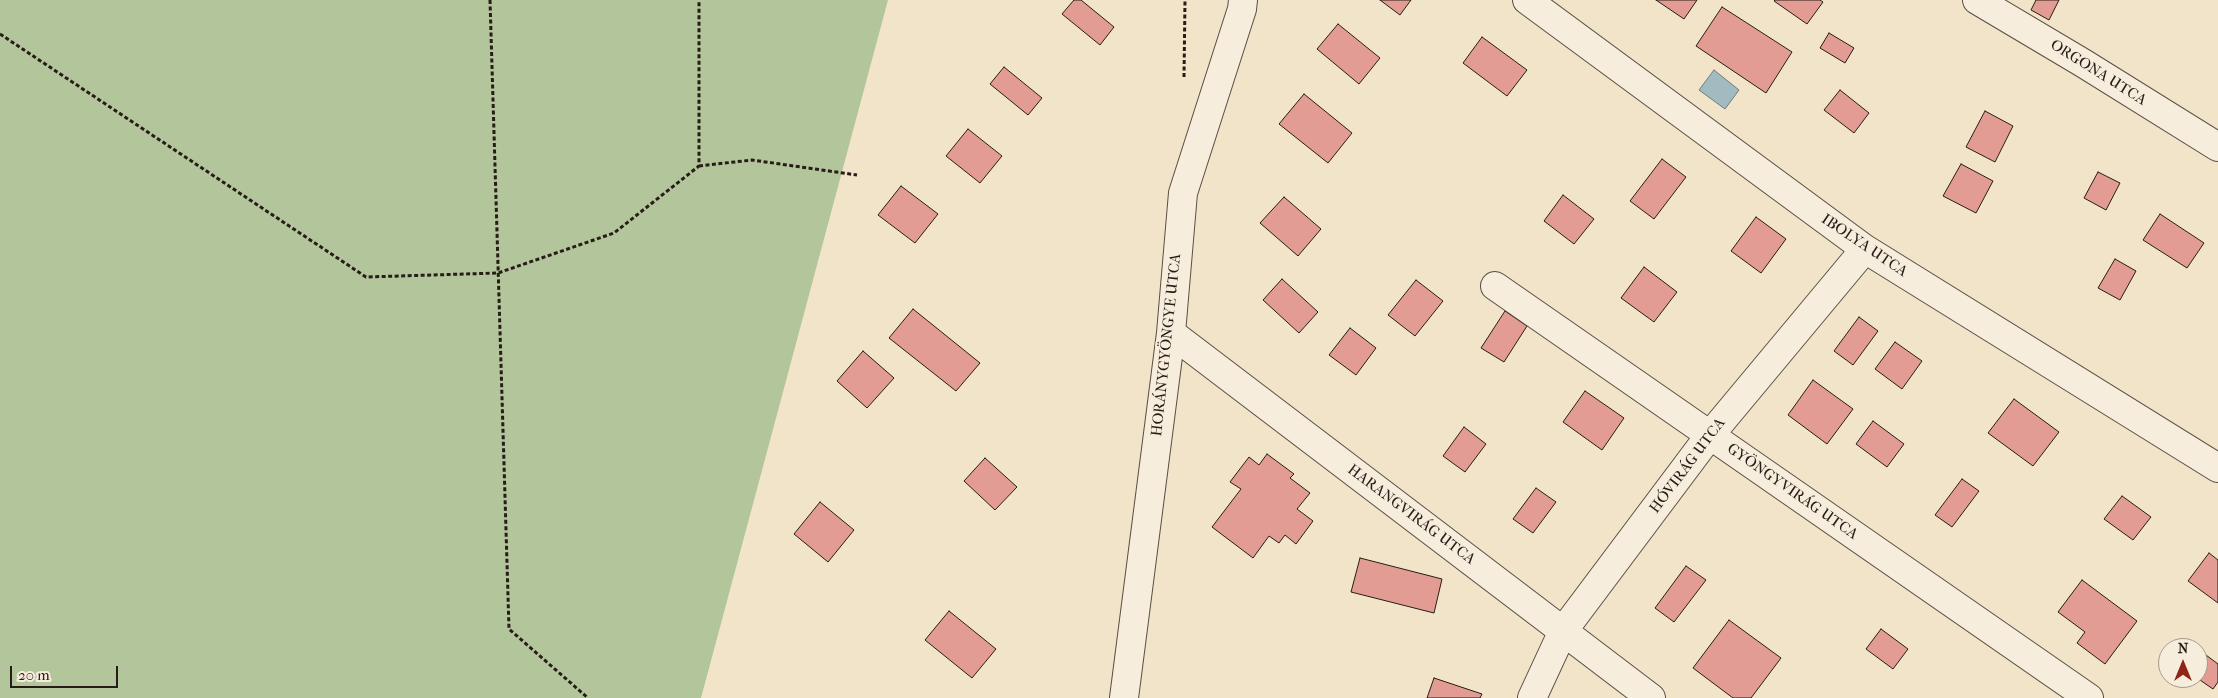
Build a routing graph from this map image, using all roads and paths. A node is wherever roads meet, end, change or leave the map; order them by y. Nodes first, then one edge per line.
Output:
1 (490, 0) edge
2 (698, 0) edge
3 (1243, 0) edge
4 (1528, 0) edge
5 (1977, 0) edge
6 (0, 34) edge
7 (2218, 147) edge
8 (698, 166) junction
9 (857, 175) dead end
10 (1865, 249) junction
11 (498, 273) junction
12 (1495, 286) dead end
13 (1170, 333) junction
14 (1710, 435) junction
15 (2218, 468) edge
16 (1564, 631) junction
17 (588, 698) edge
18 (1124, 698) edge
19 (1532, 698) edge
20 (1651, 698) edge
21 (2089, 698) edge

1 - 11 path
2 - 8 path
3 - 13 street, HORÁNYGYÖNGYE UTCA
4 - 10 street, IBOLYA UTCA
5 - 7 street, ORGONA UTCA
6 - 11 path
8 - 9 path
8 - 11 path
10 - 14 street, HÓVIRÁG UTCA
10 - 15 street, IBOLYA UTCA
11 - 17 path
12 - 14 street, GYÖNGYVIRÁG UTCA
13 - 16 street, HARANGVIRÁG UTCA
13 - 18 street, HORÁNYGYÖNGYE UTCA
14 - 16 street, HÓVIRÁG UTCA
14 - 21 street, GYÖNGYVIRÁG UTCA
16 - 19 street, HÓVIRÁG UTCA
16 - 20 street, HARANGVIRÁG UTCA

